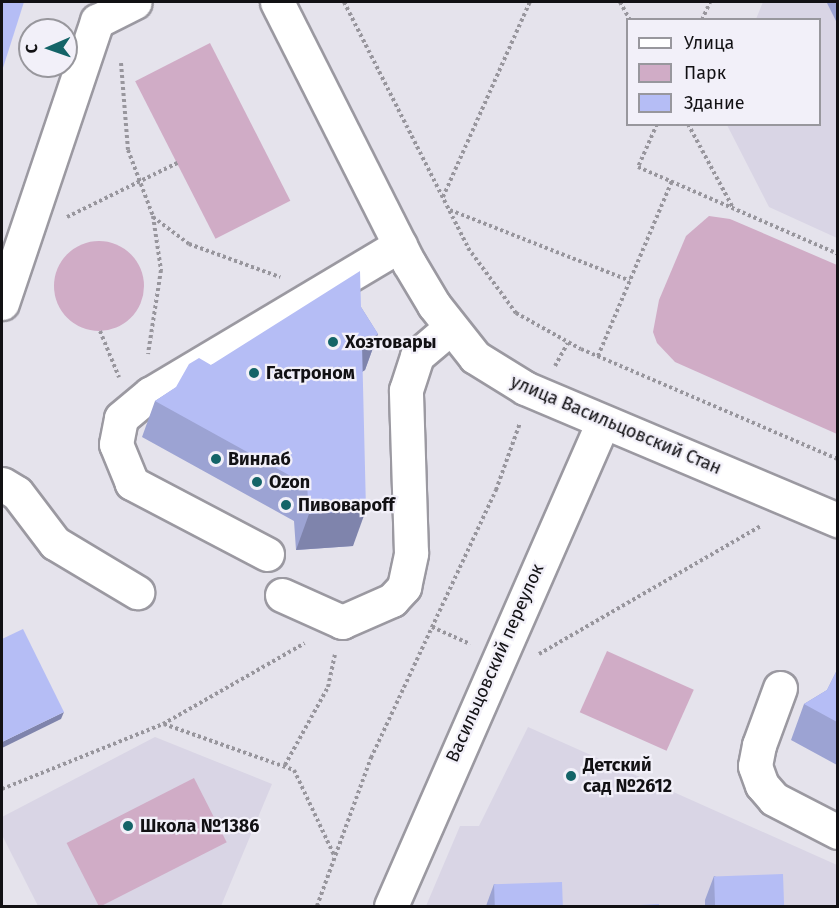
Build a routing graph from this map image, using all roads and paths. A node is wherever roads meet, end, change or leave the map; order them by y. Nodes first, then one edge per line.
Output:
1 (135, 2) edge
2 (277, 2) edge
3 (344, 2) edge
4 (530, 2) edge
5 (620, 2) edge
6 (710, 2) edge
7 (629, 18) edge
8 (703, 18) edge
9 (121, 56) dead end
10 (656, 126) edge
11 (689, 126) edge
12 (177, 163) dead end
13 (672, 181) junction
14 (138, 182) junction
15 (443, 197) junction
16 (734, 208) junction
17 (450, 210) junction
18 (153, 216) junction
19 (24, 238) junction
20 (400, 245) junction
21 (837, 254) edge
22 (630, 281) junction
23 (333, 285) junction
24 (2, 303) edge
25 (450, 328) junction
26 (100, 331) dead end
27 (568, 343) junction
28 (597, 356) junction
29 (538, 394) junction
30 (136, 406) junction
31 (603, 422) junction
32 (837, 459) edge
33 (2, 484) edge
34 (794, 502) junction
35 (837, 520) edge
36 (267, 554) dead end
37 (137, 592) dead end
38 (282, 595) dead end
39 (342, 622) junction
40 (432, 627) junction
41 (496, 655) junction
42 (780, 688) dead end
43 (163, 723) junction
44 (285, 765) junction
45 (2, 789) edge
46 (837, 832) edge
47 (334, 855) junction
48 (318, 906) edge
49 (391, 906) edge

1 - 19 street
2 - 20 street, улица Васильцовский Стан
3 - 15 path
4 - 15 path
5 - 7 path
6 - 8 path
9 - 14 path
10 - 13 path
11 - 16 path
12 - 14 path
13 - 16 path
13 - 22 path
14 - 18 path
14 - 19 path
15 - 17 path
16 - 21 path
17 - 22 path
17 - 27 path
18 - 23 path
18 - 30 path
19 - 24 street
20 - 23 street
20 - 25 street, улица Васильцовский Стан
22 - 28 path
23 - 30 street
25 - 29 street, улица Васильцовский Стан
25 - 39 street
26 - 30 path
27 - 28 path
27 - 29 path
28 - 32 path
29 - 31 street, улица Васильцовский Стан
29 - 40 path
30 - 36 street
31 - 34 street, улица Васильцовский Стан
31 - 41 street, Васильцовский переулок
33 - 37 street
34 - 35 street, улица Васильцовский Стан
34 - 41 path
38 - 39 street
39 - 43 path
39 - 44 path
40 - 41 path
40 - 47 path
41 - 49 street, Васильцовский переулок
42 - 46 street
43 - 44 path
43 - 45 path
44 - 47 path
47 - 48 path

